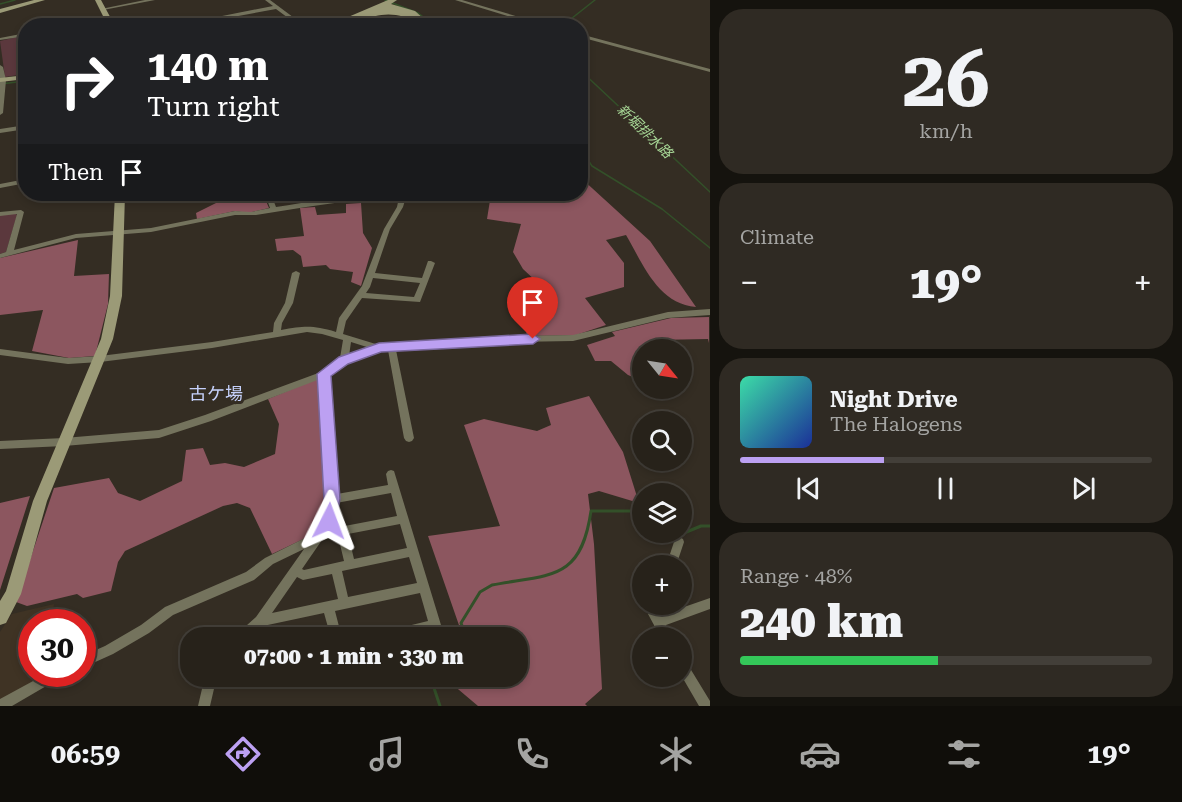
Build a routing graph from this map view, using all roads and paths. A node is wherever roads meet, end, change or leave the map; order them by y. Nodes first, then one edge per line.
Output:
1 (42, 0) edge
2 (98, 0) edge
3 (153, 0) edge
4 (267, 0) edge
5 (375, 0) edge
6 (394, 0) edge
7 (457, 0) edge
8 (384, 4) junction
9 (277, 7) junction
10 (103, 9) junction
11 (0, 11) edge
12 (108, 18) edge
13 (217, 18) edge
14 (292, 18) edge
15 (350, 18) edge
16 (420, 18) edge
17 (519, 18) edge
18 (18, 36) edge
19 (588, 37) edge
20 (0, 39) edge
21 (0, 67) edge
22 (710, 71) edge
23 (18, 78) edge
24 (1, 80) edge
25 (0, 113) edge
26 (18, 128) edge
27 (0, 131) edge
28 (18, 183) edge
29 (0, 186) edge
30 (120, 201) edge
31 (271, 201) edge
32 (347, 201) edge
33 (401, 201) edge
34 (274, 210) junction
35 (0, 214) edge
36 (118, 231) junction
37 (9, 254) junction
38 (0, 256) edge
39 (430, 263) dead end
40 (296, 273) dead end
41 (371, 275) junction
42 (424, 281) junction
43 (360, 295) junction
44 (710, 312) edge
45 (276, 335) junction
46 (343, 337) junction
47 (391, 347) junction
48 (379, 348) junction
49 (0, 352) edge
50 (100, 359) junction
51 (344, 360) junction
52 (324, 374) junction
53 (409, 438) dead end
54 (64, 442) junction
55 (0, 445) edge
56 (391, 474) dead end
57 (394, 488) junction
58 (332, 499) junction
59 (403, 519) junction
60 (342, 531) junction
61 (321, 535) junction
62 (412, 551) junction
63 (350, 564) junction
64 (336, 567) junction
65 (296, 571) junction
66 (424, 587) junction
67 (344, 602) junction
68 (710, 603) edge
69 (328, 606) junction
70 (654, 615) edge
71 (0, 617) edge
72 (260, 621) junction
73 (658, 622) junction
74 (253, 627) edge
75 (334, 627) edge
76 (427, 627) edge
77 (661, 627) edge
78 (96, 655) edge
79 (692, 682) edge
80 (33, 687) edge
81 (208, 687) edge
82 (0, 706) edge
83 (204, 706) edge
84 (706, 706) edge

1 - 11 street
2 - 10 street
3 - 10 street
4 - 9 street
5 - 8 street
6 - 8 street
7 - 17 street
8 - 15 street
8 - 16 street
9 - 13 street
9 - 14 street
10 - 12 street
18 - 20 street
19 - 22 street
21 - 24 street
23 - 24 street
24 - 25 street
26 - 27 street
28 - 29 street
30 - 36 street
31 - 34 street
32 - 34 street
33 - 41 street
34 - 36 street
35 - 37 street
36 - 37 street
36 - 50 street
37 - 38 street
39 - 42 street
40 - 45 street
41 - 42 street
41 - 43 street
42 - 43 street
43 - 46 street
44 - 47 street
45 - 46 street
45 - 50 street
46 - 48 street
46 - 51 street
47 - 48 street
47 - 53 street
48 - 51 street
49 - 50 street
50 - 54 street
51 - 52 street
52 - 54 street
52 - 58 street
54 - 55 street
54 - 71 street
56 - 57 street
57 - 58 street
57 - 59 street
58 - 61 street
59 - 60 street
59 - 62 street
60 - 61 street
60 - 63 street
61 - 65 street
61 - 78 street
62 - 63 street
62 - 66 street
63 - 64 street
64 - 65 street
64 - 67 street
65 - 72 street
66 - 67 street
66 - 76 street
67 - 69 street
68 - 73 street
69 - 72 street
69 - 75 street
70 - 73 street
72 - 74 street
73 - 77 street
79 - 84 street
80 - 82 street
81 - 83 street

